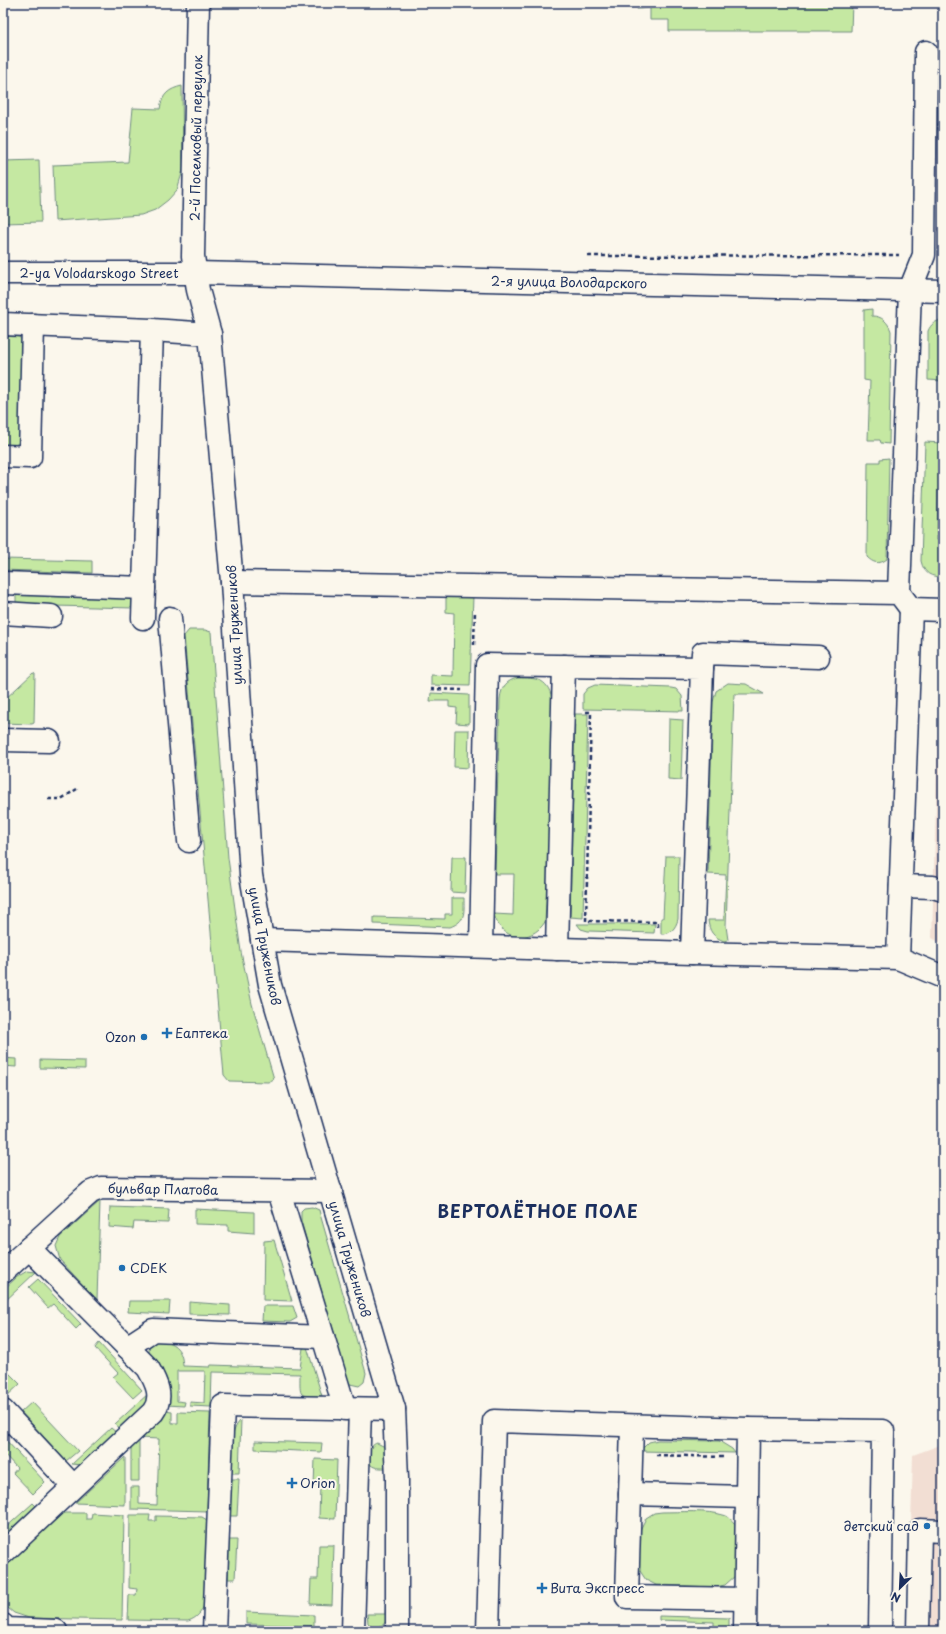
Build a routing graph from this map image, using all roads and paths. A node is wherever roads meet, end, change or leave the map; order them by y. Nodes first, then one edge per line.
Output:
1 (198, 3) edge
2 (926, 52) dead end
3 (3, 273) edge
4 (195, 273) junction
5 (910, 290) junction
6 (943, 291) edge
7 (3, 324) edge
8 (33, 325) junction
9 (152, 330) junction
10 (210, 334) junction
11 (3, 456) edge
12 (232, 582) junction
13 (3, 583) edge
14 (144, 588) junction
15 (905, 601) junction
16 (943, 610) edge
17 (3, 613) edge
18 (51, 616) dead end
19 (143, 618) dead end
20 (170, 618) dead end
21 (818, 657) dead end
22 (564, 666) junction
23 (702, 668) junction
24 (431, 689) dead end
25 (466, 691) dead end
26 (585, 712) dead end
27 (3, 740) edge
28 (49, 741) dead end
29 (77, 790) dead end
30 (48, 799) dead end
31 (189, 841) dead end
32 (901, 886) junction
33 (943, 890) edge
34 (580, 920) dead end
35 (586, 921) junction
36 (658, 929) dead end
37 (262, 940) junction
38 (481, 946) junction
39 (557, 949) junction
40 (692, 953) junction
41 (898, 958) junction
42 (943, 977) edge
43 (279, 1191) junction
44 (331, 1191) junction
45 (29, 1248) junction
46 (3, 1272) edge
47 (323, 1337) junction
48 (127, 1347) junction
49 (353, 1409) junction
50 (394, 1409) junction
51 (3, 1411) edge
52 (632, 1426) junction
53 (748, 1429) junction
54 (631, 1455) junction
55 (748, 1457) junction
56 (73, 1486) junction
57 (630, 1494) junction
58 (747, 1497) junction
59 (943, 1531) edge
60 (3, 1553) edge
61 (745, 1599) junction
62 (3, 1625) edge
63 (56, 1631) edge
64 (214, 1631) edge
65 (353, 1631) edge
66 (397, 1631) edge
67 (488, 1631) edge
68 (745, 1631) edge
69 (880, 1631) edge
70 (918, 1631) edge

1 - 4 street, 2-й Поселковый переулок
2 - 5 street
3 - 4 street, 2-ya Volodarskogo Street
4 - 5 street, 2-я улица Володарского
4 - 10 street, улица Тружеников
5 - 6 street, 2-я улица Володарского
5 - 15 street
7 - 8 street
8 - 9 street
8 - 11 street
9 - 10 street
9 - 14 street
10 - 12 street, улица Тружеников
12 - 15 street
12 - 37 street, улица Тружеников
13 - 14 street
14 - 19 street
15 - 16 street
15 - 32 street
17 - 18 street
20 - 31 street
21 - 23 street
22 - 23 street
22 - 38 street
22 - 39 street
23 - 40 street
24 - 25 path
26 - 35 path
27 - 28 street
29 - 30 path
32 - 33 street
32 - 41 street
34 - 35 path
35 - 36 path
37 - 38 street
37 - 44 street, улица Тружеников
38 - 39 street
39 - 40 street
40 - 41 street
41 - 42 street
43 - 44 street, бульвар Платова
43 - 45 street, бульвар Платова
43 - 47 street
44 - 50 street, улица Тружеников
45 - 46 street, бульвар Платова
45 - 48 street
47 - 48 street
47 - 49 street
48 - 56 street
49 - 50 street
49 - 64 street
49 - 65 street
50 - 66 street, улица Тружеников
51 - 56 street
52 - 53 street
52 - 54 street
52 - 67 street
53 - 55 street
53 - 69 street
54 - 55 path
54 - 57 street
55 - 58 street
56 - 60 street
57 - 58 street
57 - 61 street
58 - 61 street
59 - 70 street
61 - 68 street
62 - 63 street

